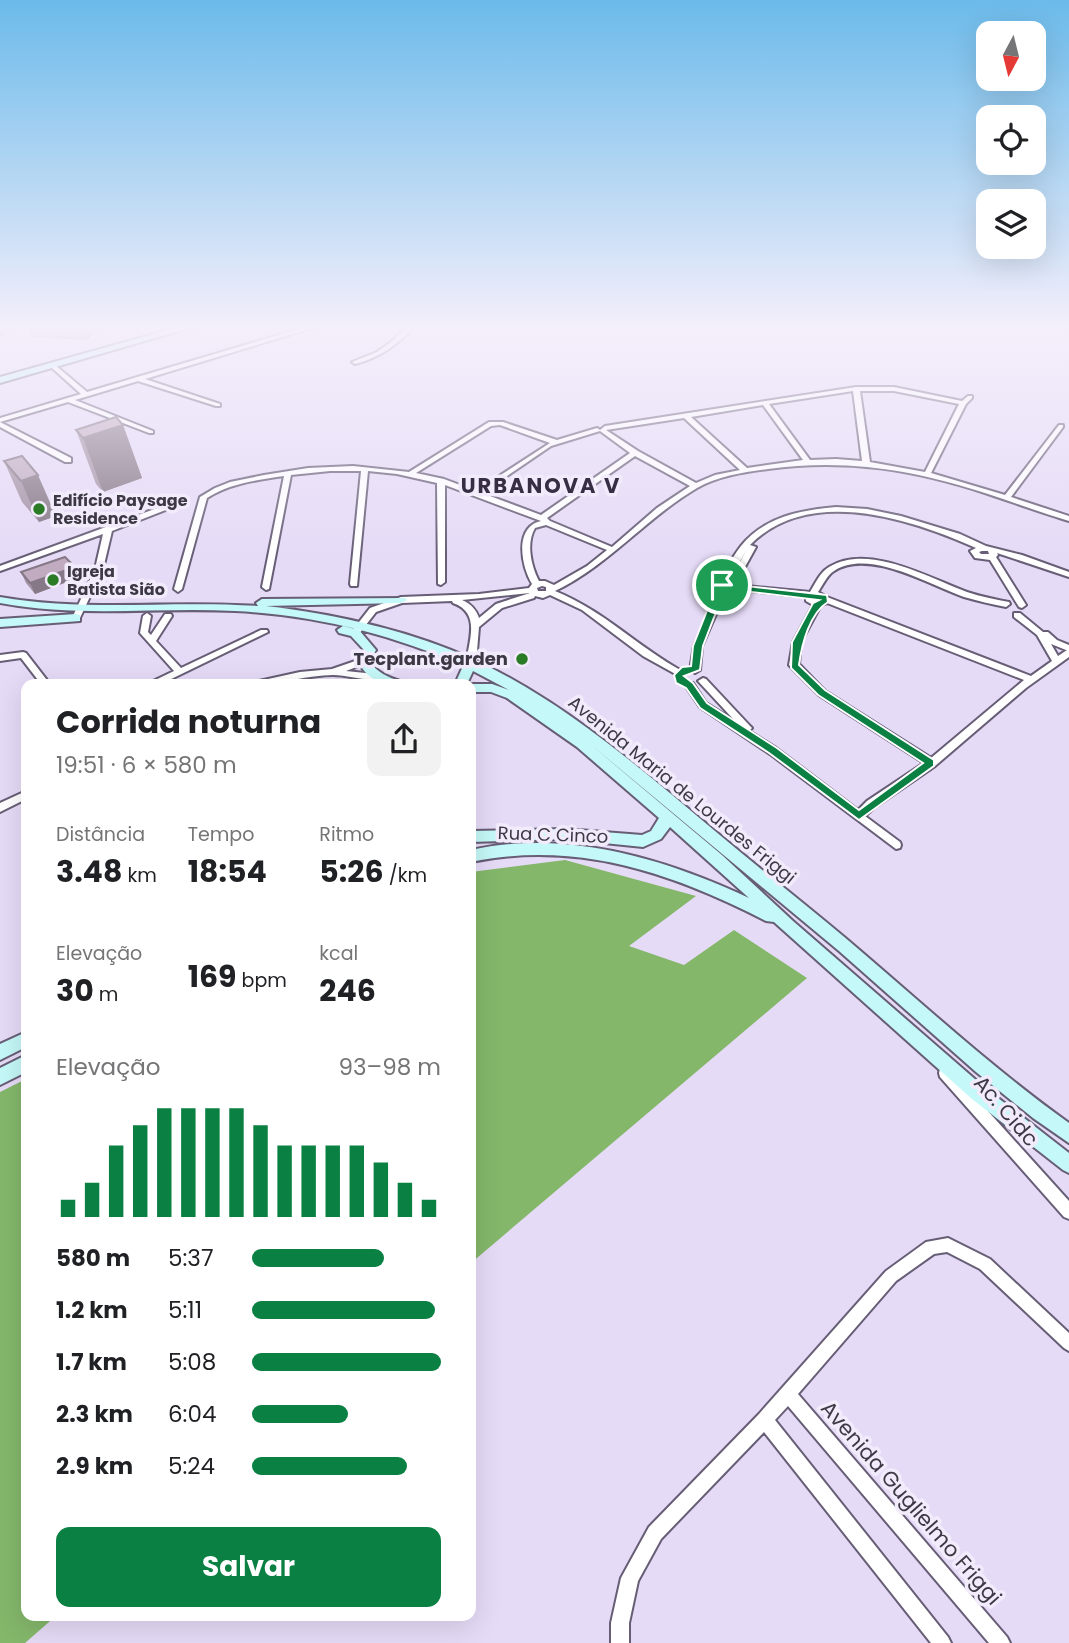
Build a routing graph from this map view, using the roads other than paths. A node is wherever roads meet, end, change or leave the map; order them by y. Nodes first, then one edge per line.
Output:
1 (64, 402) edge
2 (73, 402) edge
3 (208, 402) edge
4 (774, 402) edge
5 (858, 402) edge
6 (956, 402) edge
7 (765, 403) junction
8 (963, 403) joint
9 (218, 405) dead end
10 (686, 416) junction
11 (0, 422) edge
12 (1061, 426) dead end
13 (602, 430) junction
14 (151, 432) dead end
15 (555, 442) junction
16 (635, 453) junction
17 (68, 460) dead end
18 (807, 461) junction
19 (866, 461) junction
20 (365, 469) junction
21 (746, 471) junction
22 (288, 473) junction
23 (928, 473) junction
24 (410, 474) junction
25 (441, 481) junction
26 (696, 486) junction
27 (477, 493) junction
28 (1007, 497) junction
29 (182, 502) dead end
30 (516, 509) junction
31 (1069, 519) edge
32 (544, 521) junction
33 (529, 529) junction
34 (108, 530) junction
35 (611, 550) junction
36 (986, 553) junction
37 (0, 569) edge
38 (1069, 577) edge
39 (441, 582) dead end
40 (354, 584) dead end
41 (266, 587) dead end
42 (178, 589) dead end
43 (535, 589) junction
44 (550, 589) junction
45 (724, 590) junction
46 (445, 598) junction
47 (817, 598) junction
48 (0, 600) edge
49 (401, 600) junction
50 (216, 607) junction
51 (1015, 608) junction
52 (0, 609) edge
53 (78, 613) junction
54 (168, 615) junction
55 (147, 616) junction
56 (0, 622) edge
57 (477, 625) junction
58 (357, 629) junction
59 (264, 632) dead end
60 (399, 637) junction
61 (152, 640) junction
62 (1069, 651) edge
63 (367, 656) junction
64 (0, 658) edge
65 (1057, 662) junction
66 (471, 663) junction
67 (695, 670) junction
68 (333, 672) junction
69 (180, 673) junction
70 (679, 673) junction
71 (374, 677) junction
72 (43, 679) edge
73 (166, 679) edge
74 (306, 679) edge
75 (380, 679) edge
76 (463, 679) edge
77 (1032, 680) junction
78 (703, 681) junction
79 (690, 685) junction
80 (476, 690) edge
81 (773, 751) junction
82 (930, 763) junction
83 (21, 799) edge
84 (0, 808) edge
85 (667, 815) junction
86 (859, 816) junction
87 (476, 837) edge
88 (896, 845) dead end
89 (476, 855) edge
90 (788, 926) junction
91 (914, 1036) junction
92 (21, 1042) edge
93 (0, 1052) edge
94 (21, 1066) edge
95 (0, 1077) edge
96 (1069, 1134) edge
97 (1069, 1164) edge
98 (1069, 1212) edge
99 (1069, 1343) edge
100 (787, 1393) junction
101 (765, 1420) junction
102 (620, 1643) edge
103 (942, 1643) edge
104 (1001, 1643) edge

1 - 11 street
2 - 14 street
3 - 9 street
4 - 7 street
5 - 19 street
6 - 8 street
7 - 10 street
7 - 18 street
8 - 23 street
10 - 13 street
10 - 21 street
11 - 17 street
12 - 28 street
13 - 15 street
13 - 16 street
15 - 24 street
15 - 27 street
16 - 26 street
16 - 32 street
18 - 19 street
18 - 21 street
19 - 23 street
20 - 22 street
20 - 24 street
20 - 40 street
21 - 26 street
22 - 41 street
22 - 42 street
23 - 28 street
24 - 25 street
25 - 27 street
25 - 39 street
26 - 35 street
27 - 30 street
28 - 31 street
29 - 34 street
30 - 32 street
30 - 33 street
32 - 33 street
32 - 35 street
33 - 43 street
34 - 37 street
34 - 53 street
35 - 44 street
36 - 38 street
36 - 45 street
36 - 51 street
43 - 44 street
43 - 46 street
43 - 57 street
44 - 70 street
45 - 47 street
45 - 67 street
46 - 49 street
46 - 57 street
47 - 51 street
47 - 77 street
47 - 82 street
48 - 53 street
49 - 50 street
49 - 58 street
50 - 53 street, Avenida Maria de Lourdes Friggi
50 - 58 street, Avenida Maria de Lourdes Friggi
51 - 62 street
51 - 65 street
52 - 53 street
53 - 55 street, Avenida Maria de Lourdes Friggi
53 - 56 street
54 - 55 street, Avenida Maria de Lourdes Friggi
54 - 58 street, Avenida Maria de Lourdes Friggi
54 - 61 street
55 - 61 street
57 - 66 street
58 - 60 street, Avenida Maria de Lourdes Friggi
58 - 63 street
59 - 69 street
60 - 63 street
60 - 66 street, Avenida Maria de Lourdes Friggi
61 - 69 street
62 - 65 street
63 - 68 street
63 - 71 street
64 - 72 street
65 - 77 street
66 - 76 street
66 - 96 street, Avenida Maria de Lourdes Friggi
67 - 70 street
67 - 78 street
68 - 71 street
68 - 74 street
69 - 73 street
70 - 79 street
71 - 75 street
77 - 82 street
78 - 79 street
78 - 81 street
79 - 81 street
80 - 85 street, Avenida Maria de Lourdes Friggi
81 - 86 street
82 - 86 street
83 - 84 street
85 - 87 street, Rua C Cinco
85 - 90 street, Avenida Maria de Lourdes Friggi
86 - 88 street
89 - 90 street, Rua C Cinco
90 - 91 street, Avenida Maria de Lourdes Friggi
91 - 97 street, Avenida Maria de Lourdes Friggi
91 - 98 street, Ac. Cidc
92 - 93 street
94 - 95 street
99 - 100 street
100 - 101 street
100 - 104 street, Avenida Guglielmo Friggi
101 - 102 street
101 - 103 street

